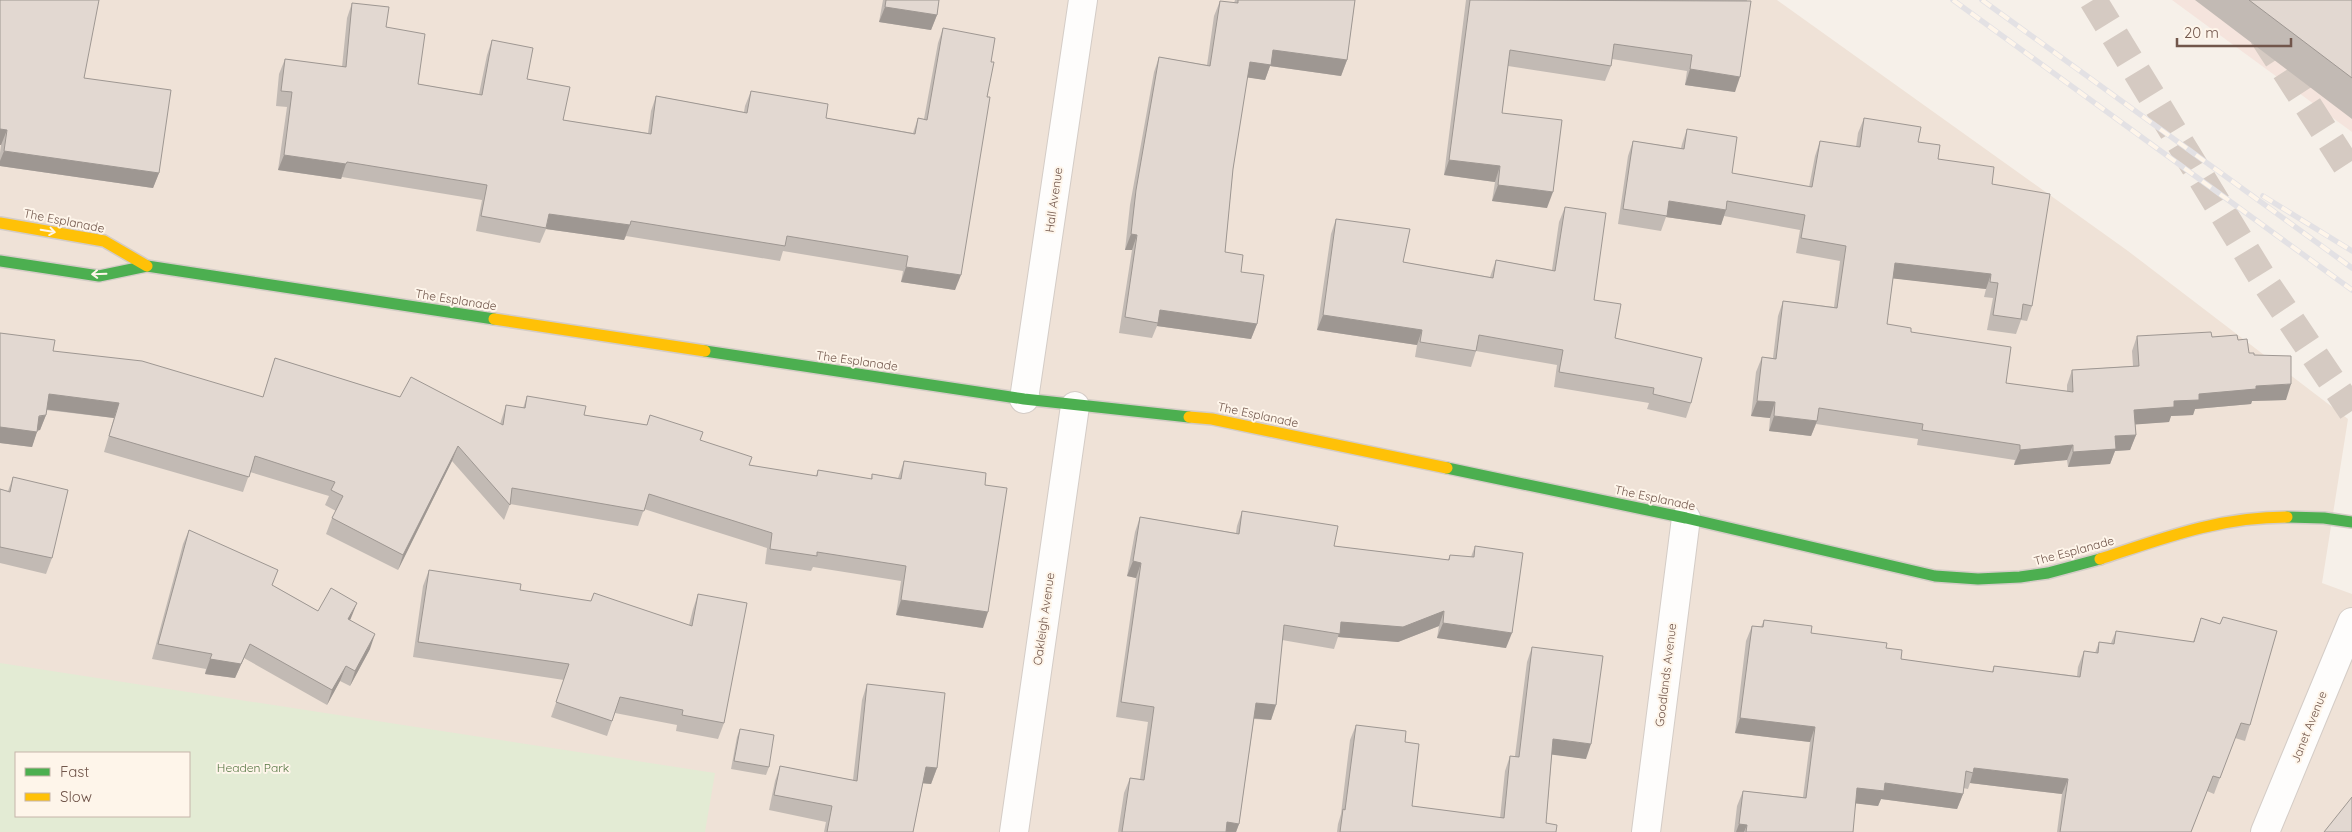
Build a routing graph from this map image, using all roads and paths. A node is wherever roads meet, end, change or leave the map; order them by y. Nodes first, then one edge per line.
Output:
1 (1083, 0) edge
2 (0, 223) edge
3 (0, 261) edge
4 (147, 266) junction
5 (1024, 400) junction
6 (1075, 406) junction
7 (1686, 518) junction
8 (2352, 522) edge
9 (2352, 622) edge
10 (1014, 832) edge
11 (1646, 832) edge
12 (2265, 832) edge

1 - 5 street, Hall Avenue
2 -> 4 main road, The Esplanade
4 -> 3 main road, The Esplanade
4 - 5 main road, The Esplanade
5 - 6 main road, The Esplanade
6 - 7 main road, The Esplanade
6 - 10 street, Oakleigh Avenue
7 - 8 main road, The Esplanade
7 - 11 street, Goodlands Avenue
9 - 12 street, Janet Avenue

